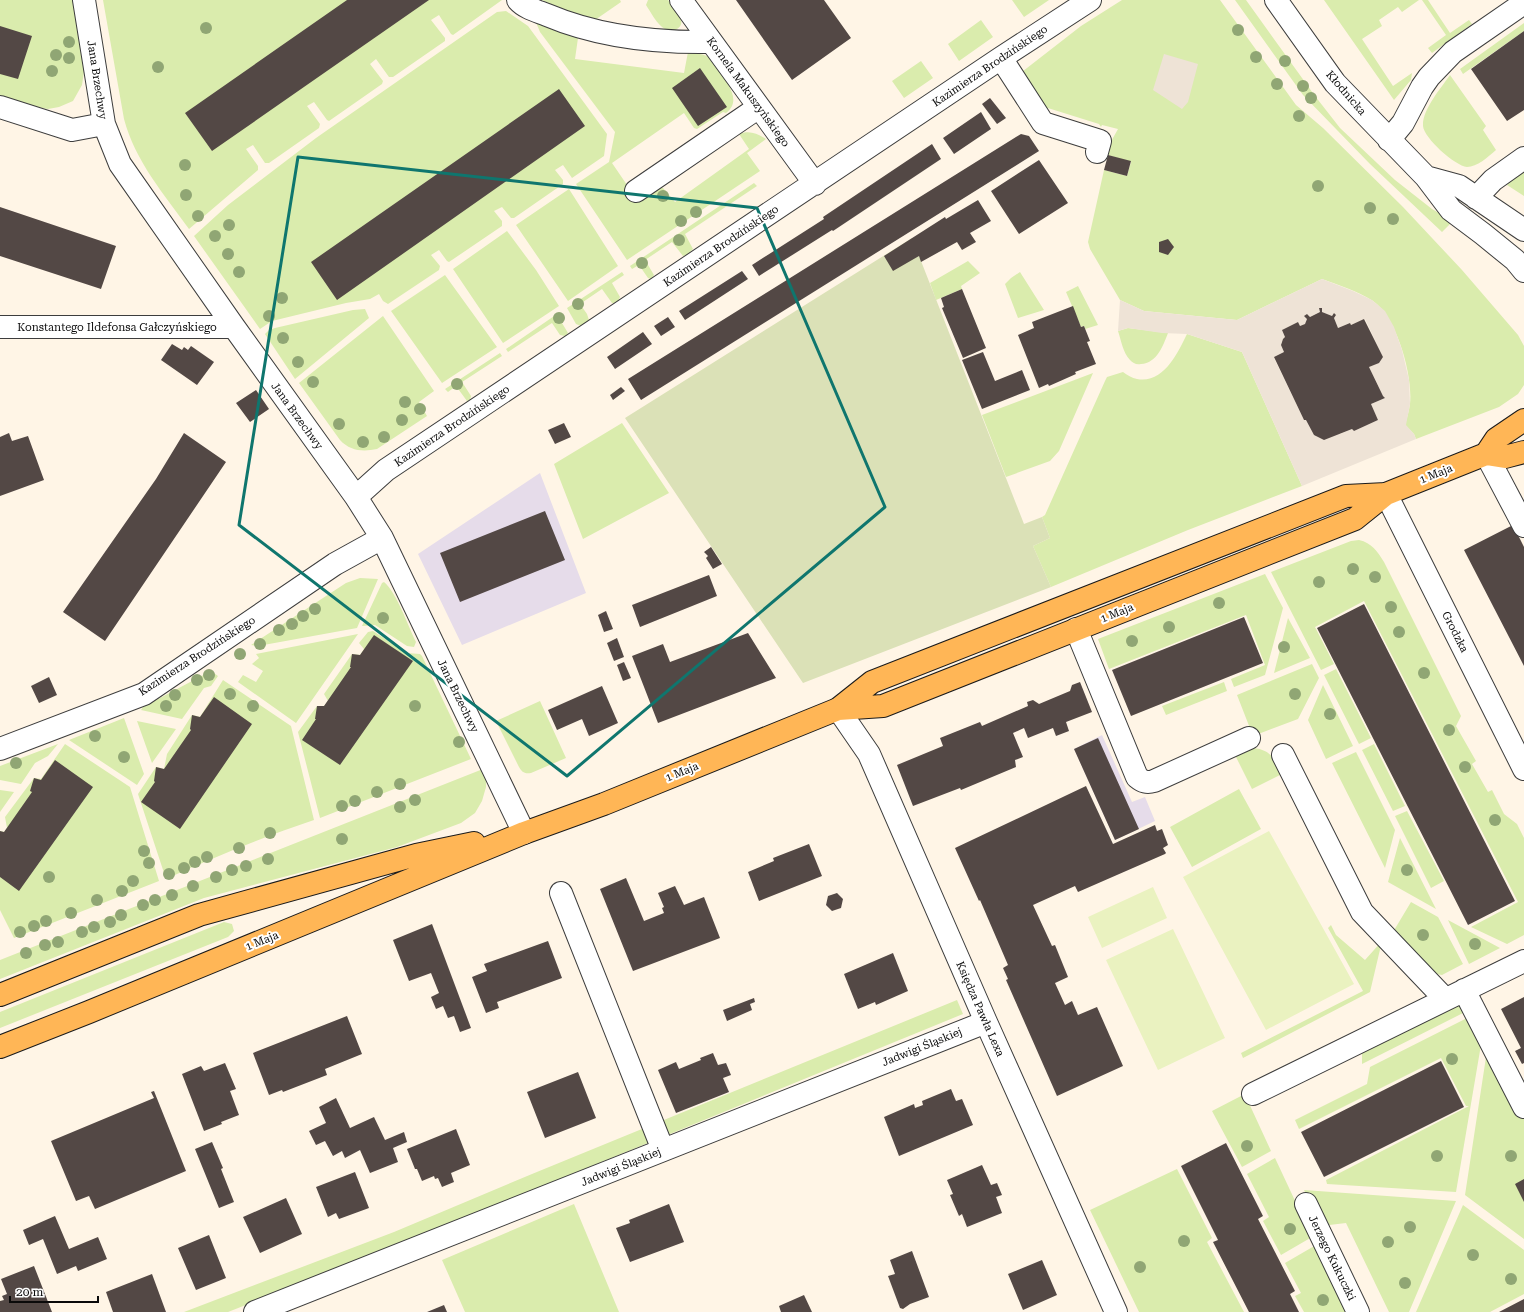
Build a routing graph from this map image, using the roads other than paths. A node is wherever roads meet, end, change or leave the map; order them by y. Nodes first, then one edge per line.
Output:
1 (84, 0) edge
2 (518, 0) edge
3 (681, 0) edge
4 (1090, 0) edge
5 (1276, 0) edge
6 (1524, 3) edge
7 (711, 42) junction
8 (1001, 58) junction
9 (0, 107) edge
10 (759, 107) junction
11 (104, 124) junction
12 (1389, 140) junction
13 (1097, 152) dead end
14 (1524, 158) edge
15 (1426, 177) junction
16 (815, 184) junction
17 (636, 191) dead end
18 (1476, 198) junction
19 (1524, 230) edge
20 (1524, 271) edge
21 (0, 327) edge
22 (234, 327) junction
23 (1524, 420) edge
24 (1524, 452) edge
25 (1486, 454) junction
26 (1386, 494) junction
27 (356, 497) junction
28 (1524, 526) edge
29 (382, 538) junction
30 (1076, 629) junction
31 (838, 709) junction
32 (1249, 738) dead end
33 (0, 749) edge
34 (1283, 755) dead end
35 (1524, 769) edge
36 (524, 833) junction
37 (561, 893) dead end
38 (1524, 961) edge
39 (0, 995) edge
40 (1455, 995) junction
41 (986, 1022) junction
42 (0, 1047) edge
43 (1253, 1094) dead end
44 (1524, 1107) edge
45 (663, 1150) junction
46 (1306, 1204) dead end
47 (255, 1312) edge
48 (1116, 1312) edge
49 (1358, 1312) edge

1 - 11 street, Jana Brzechwy
2 - 7 street
3 - 7 street, Kornela Makuszyńskiego
4 - 8 street, Kazimierza Brodzińskiego
5 - 12 street, Kłodnicka
6 - 12 street
7 - 10 street, Kornela Makuszyńskiego
8 - 13 street
8 - 16 street, Kazimierza Brodzińskiego
9 - 11 street
10 - 16 street, Kornela Makuszyńskiego
10 - 17 street
11 - 22 street, Jana Brzechwy
12 - 15 street, Kłodnicka
14 - 18 street
15 - 18 street, Kłodnicka
15 - 20 street, Kłodnicka
16 - 27 street, Kazimierza Brodzińskiego
18 - 19 street, Kłodnicka
21 - 22 street, Konstantego Ildefonsa Gałczyńskiego
22 - 27 street, Jana Brzechwy
23 - 25 main road
24 - 25 main road, 1 Maja
25 - 26 main road, 1 Maja
25 - 28 street
26 - 30 main road, 1 Maja
26 - 31 main road, 1 Maja
26 - 35 street, Grodzka
27 - 29 street, Jana Brzechwy
29 - 33 street, Kazimierza Brodzińskiego
29 - 36 street, Jana Brzechwy
30 - 31 main road, 1 Maja
30 - 32 street
31 - 36 main road, 1 Maja
31 - 41 street, Księdza Pawła Lexa
34 - 40 street
36 - 39 main road, 1 Maja
36 - 42 main road, 1 Maja
37 - 45 street
38 - 40 street
40 - 43 street
40 - 44 street
41 - 45 street, Jadwigi Śląskiej
41 - 48 street, Księdza Pawła Lexa
45 - 47 street, Jadwigi Śląskiej
46 - 49 street, Jerzego Kukuczki

